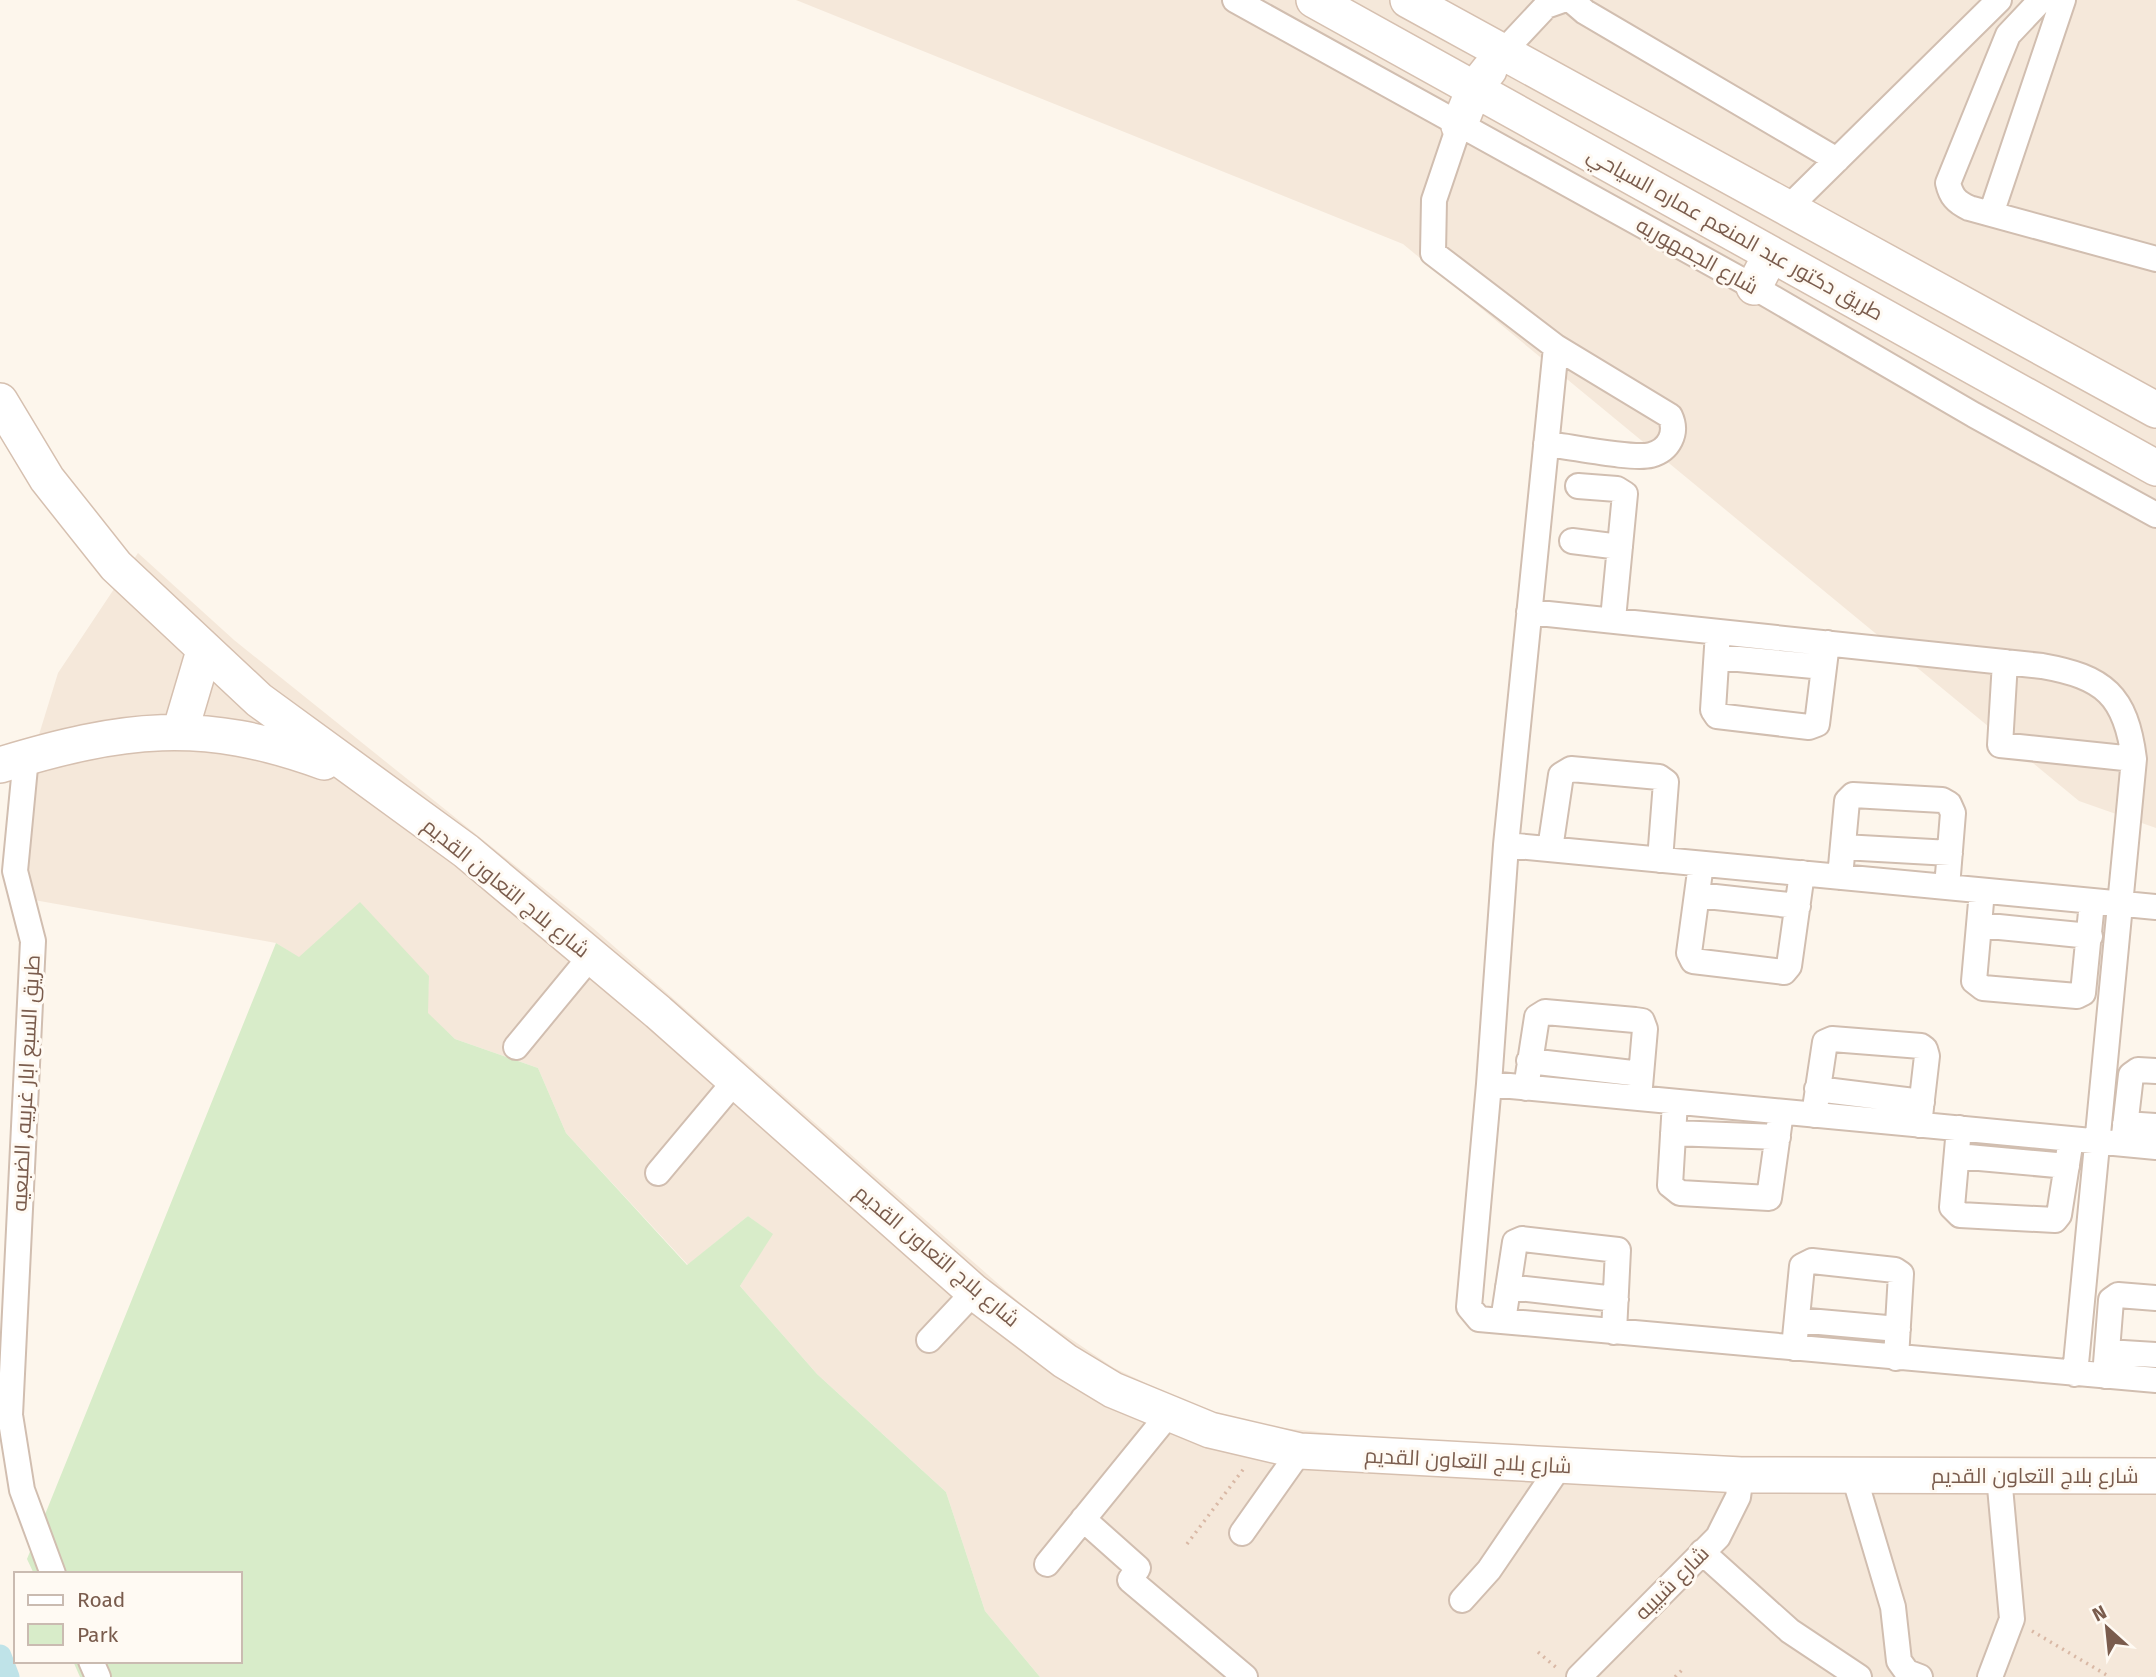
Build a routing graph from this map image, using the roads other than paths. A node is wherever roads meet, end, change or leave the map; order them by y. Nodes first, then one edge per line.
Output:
1 (1235, 0) edge
2 (1314, 0) edge
3 (1408, 0) edge
4 (1571, 0) edge
5 (1999, 0) edge
6 (2040, 0) edge
7 (2063, 0) edge
8 (1551, 2) edge
9 (1502, 53) junction
10 (1474, 89) junction
11 (1460, 126) junction
12 (1837, 160) junction
13 (1788, 208) junction
14 (1991, 214) junction
15 (1771, 254) junction
16 (2156, 259) edge
17 (1754, 287) junction
18 (1556, 347) junction
19 (0, 401) edge
20 (2156, 410) edge
21 (1546, 444) junction
22 (2156, 468) edge
23 (1578, 486) dead end
24 (2156, 515) edge
25 (1572, 541) dead end
26 (1620, 547) junction
27 (1529, 612) junction
28 (1613, 618) junction
29 (1718, 632) junction
30 (204, 651) junction
31 (1826, 655) junction
32 (1717, 657) junction
33 (2005, 662) junction
34 (180, 732) junction
35 (2134, 759) junction
36 (11, 762) edge
37 (368, 782) junction
38 (1506, 845) junction
39 (1843, 847) junction
40 (1550, 849) junction
41 (1950, 853) junction
42 (1660, 860) junction
43 (1701, 864) junction
44 (1802, 873) junction
45 (1840, 877) junction
46 (1947, 887) junction
47 (1982, 891) junction
48 (1697, 895) junction
49 (2092, 901) junction
50 (2122, 904) junction
51 (1798, 906) junction
52 (2156, 908) edge
53 (1979, 925) junction
54 (2090, 936) junction
55 (592, 956) junction
56 (516, 1047) dead end
57 (1529, 1061) junction
58 (2156, 1071) edge
59 (1641, 1074) junction
60 (735, 1080) junction
61 (1489, 1084) junction
62 (1526, 1088) junction
63 (1817, 1089) junction
64 (1639, 1098) junction
65 (1675, 1102) junction
66 (1781, 1112) junction
67 (1920, 1113) junction
68 (1814, 1115) junction
69 (2156, 1126) edge
70 (1959, 1128) junction
71 (1673, 1133) junction
72 (2124, 1134) junction
73 (1778, 1137) junction
74 (2071, 1139) junction
75 (2097, 1141) junction
76 (2156, 1147) edge
77 (1957, 1156) junction
78 (2067, 1167) junction
79 (658, 1173) dead end
80 (1508, 1287) junction
81 (974, 1292) junction
82 (1616, 1298) junction
83 (2156, 1298) edge
84 (1797, 1320) junction
85 (1503, 1321) junction
86 (1898, 1329) junction
87 (1614, 1332) junction
88 (929, 1340) dead end
89 (1794, 1348) junction
90 (2156, 1355) edge
91 (1896, 1358) junction
92 (2106, 1364) junction
93 (2075, 1374) junction
94 (2156, 1380) edge
95 (1168, 1415) junction
96 (1300, 1451) junction
97 (1559, 1467) junction
98 (1741, 1475) junction
99 (1854, 1476) junction
100 (1999, 1476) junction
101 (2156, 1476) edge
102 (1083, 1519) junction
103 (1242, 1533) dead end
104 (1702, 1552) junction
105 (1047, 1564) dead end
106 (52, 1572) edge
107 (1462, 1600) dead end
108 (1890, 1669) edge
109 (1245, 1677) edge
110 (1579, 1677) edge
111 (1859, 1677) edge
112 (1920, 1677) edge
113 (1990, 1677) edge

1 - 11 street, شارع الجمهوريه
2 - 10 street, طريق دكتور عبد المنعم عماره السياحي
3 - 9 street
4 - 12 street
5 - 12 street
6 - 14 street
7 - 14 street
8 - 9 street
9 - 10 street
9 - 13 street
10 - 11 street
10 - 15 street, طريق دكتور عبد المنعم عماره السياحي
11 - 17 street, شارع الجمهوريه
11 - 18 street
12 - 13 street
13 - 20 street
14 - 16 street
15 - 17 street
15 - 22 street, طريق دكتور عبد المنعم عماره السياحي
17 - 24 street, شارع الجمهوريه
18 - 21 street
18 - 21 street
19 - 30 street, شارع بلاج التعاون القديم
21 - 27 street
23 - 26 street
25 - 26 street
26 - 28 street
27 - 28 street
27 - 38 street
28 - 29 street
29 - 31 street
29 - 32 street
30 - 34 street
30 - 37 street, شارع بلاج التعاون القديم
31 - 32 street
31 - 32 street
31 - 33 street
33 - 35 street
33 - 35 street
34 - 36 street
34 - 37 street
35 - 50 street
36 - 106 street, طريق السبع ابار غربيه, الضبعيه
37 - 55 street, شارع بلاج التعاون القديم
38 - 40 street
38 - 61 street
39 - 41 street
39 - 41 street
39 - 45 street
40 - 42 street
40 - 42 street
41 - 46 street
42 - 43 street
43 - 44 street
43 - 48 street
44 - 45 street
44 - 51 street
45 - 46 street
46 - 47 street
47 - 49 street
47 - 53 street
48 - 51 street
48 - 51 street
49 - 50 street
49 - 54 street
50 - 52 street
50 - 75 street
53 - 54 street
53 - 54 street
55 - 56 street
55 - 60 street, شارع بلاج التعاون القديم
57 - 59 street
57 - 59 street
57 - 62 street
58 - 72 street
59 - 64 street
60 - 79 street
60 - 81 street, شارع بلاج التعاون القديم
61 - 62 street
61 - 85 street
62 - 64 street
63 - 67 street
63 - 67 street
63 - 68 street
64 - 65 street
65 - 66 street
65 - 71 street
66 - 68 street
66 - 73 street
67 - 68 street
67 - 70 street
69 - 72 street
70 - 74 street
70 - 77 street
71 - 73 street
71 - 73 street
72 - 75 street
72 - 76 street
74 - 75 street
74 - 78 street
75 - 93 street
77 - 78 street
77 - 78 street
80 - 82 street
80 - 82 street
80 - 85 street
81 - 88 street
81 - 95 street, شارع بلاج التعاون القديم
82 - 87 street
83 - 92 street
84 - 86 street
84 - 86 street
84 - 89 street
85 - 87 street
86 - 91 street
87 - 89 street
89 - 91 street
90 - 92 street
91 - 93 street
92 - 93 street
92 - 94 street
95 - 96 street, شارع بلاج التعاون القديم
95 - 102 street
96 - 97 street, شارع بلاج التعاون القديم
96 - 103 street
97 - 98 street, شارع بلاج التعاون القديم
97 - 107 street
98 - 99 street, شارع بلاج التعاون القديم
98 - 104 street, شارع شبيبه
99 - 100 street, شارع بلاج التعاون القديم
99 - 108 street
100 - 101 street, شارع بلاج التعاون القديم
100 - 113 street
102 - 105 street
102 - 109 street
104 - 110 street, شارع شبيبه
104 - 111 street
108 - 112 street

